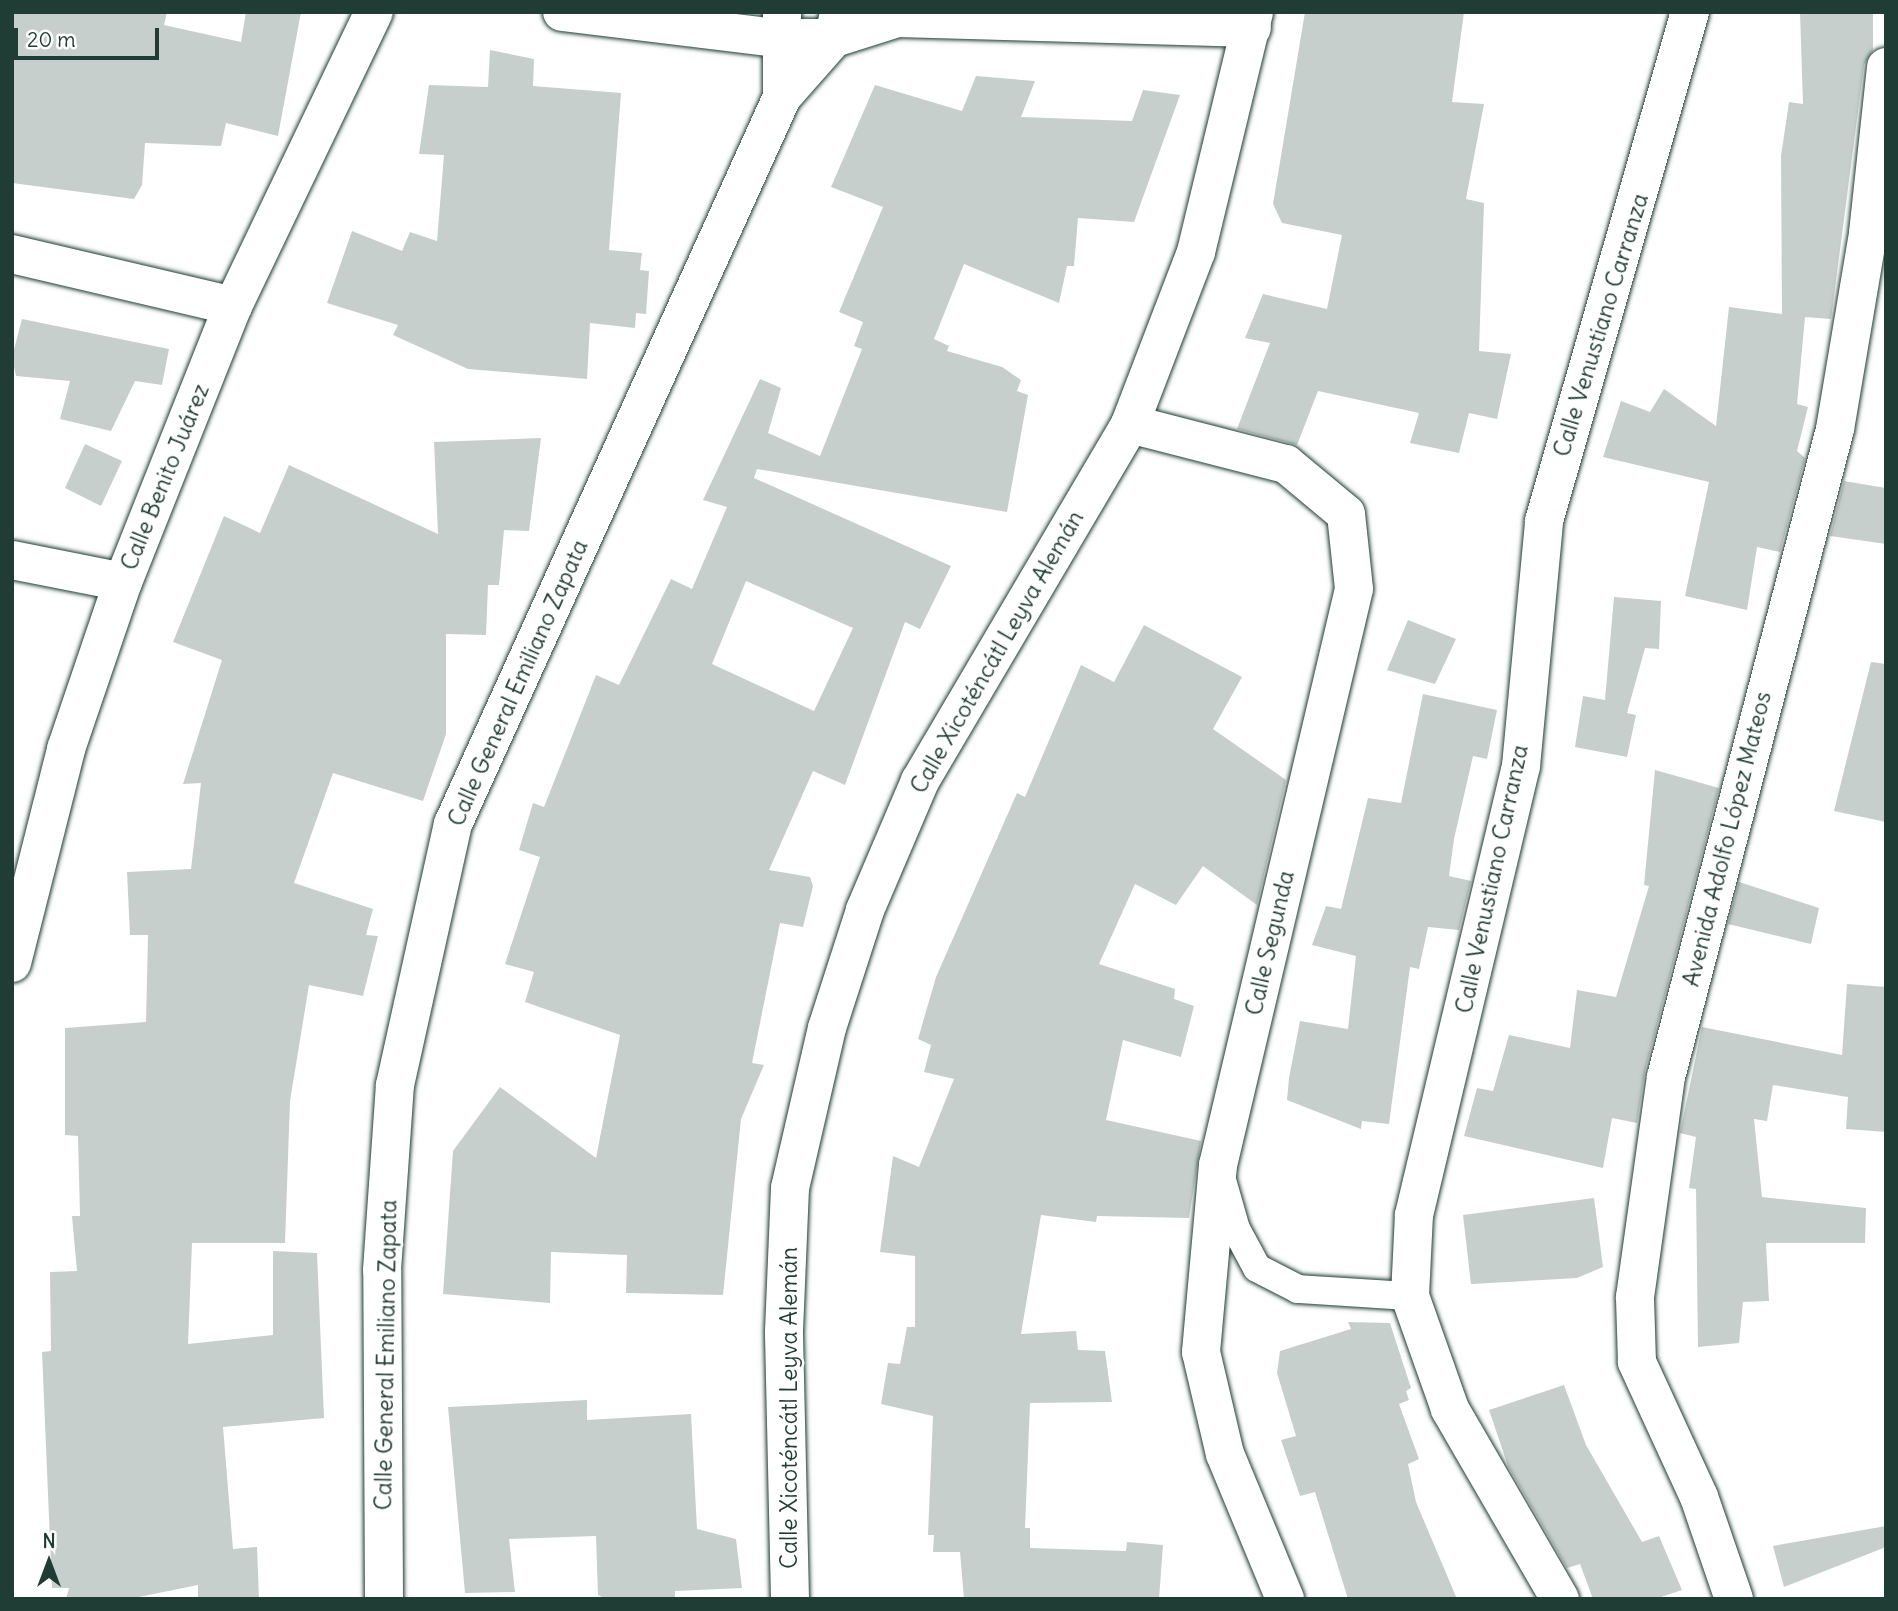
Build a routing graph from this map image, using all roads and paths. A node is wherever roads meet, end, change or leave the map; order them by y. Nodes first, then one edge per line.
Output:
1 (374, 12) edge
2 (562, 12) edge
3 (1690, 12) edge
4 (892, 15) edge
5 (1253, 20) edge
6 (780, 25) edge
7 (837, 25) edge
8 (1886, 67) edge
9 (782, 97) junction
10 (12, 254) edge
11 (233, 306) junction
12 (1130, 424) junction
13 (12, 560) edge
14 (123, 582) junction
15 (12, 963) edge
16 (1218, 1165) junction
17 (1410, 1296) junction
18 (384, 1599) edge
19 (790, 1599) edge
20 (1285, 1599) edge
21 (1560, 1599) edge
22 (1734, 1599) edge

1 - 11 street, Calle Benito Juárez
2 - 6 street
3 - 17 street, Calle Venustiano Carranza
4 - 5 street
4 - 7 street
5 - 12 street, Calle Xicoténcátl Leyva Alemán
6 - 7 street
6 - 9 street, Calle General Emiliano Zapata
7 - 9 street, Calle General Emiliano Zapata
8 - 22 street, Avenida Adolfo López Mateos
9 - 18 street, Calle General Emiliano Zapata
10 - 11 street
11 - 14 street, Calle Benito Juárez
12 - 16 street, Calle Segunda
12 - 19 street, Calle Xicoténcátl Leyva Alemán
13 - 14 street
14 - 15 street, Calle Benito Juárez
16 - 17 lane
16 - 20 street, Calle Segunda
17 - 21 street, Calle Venustiano Carranza

